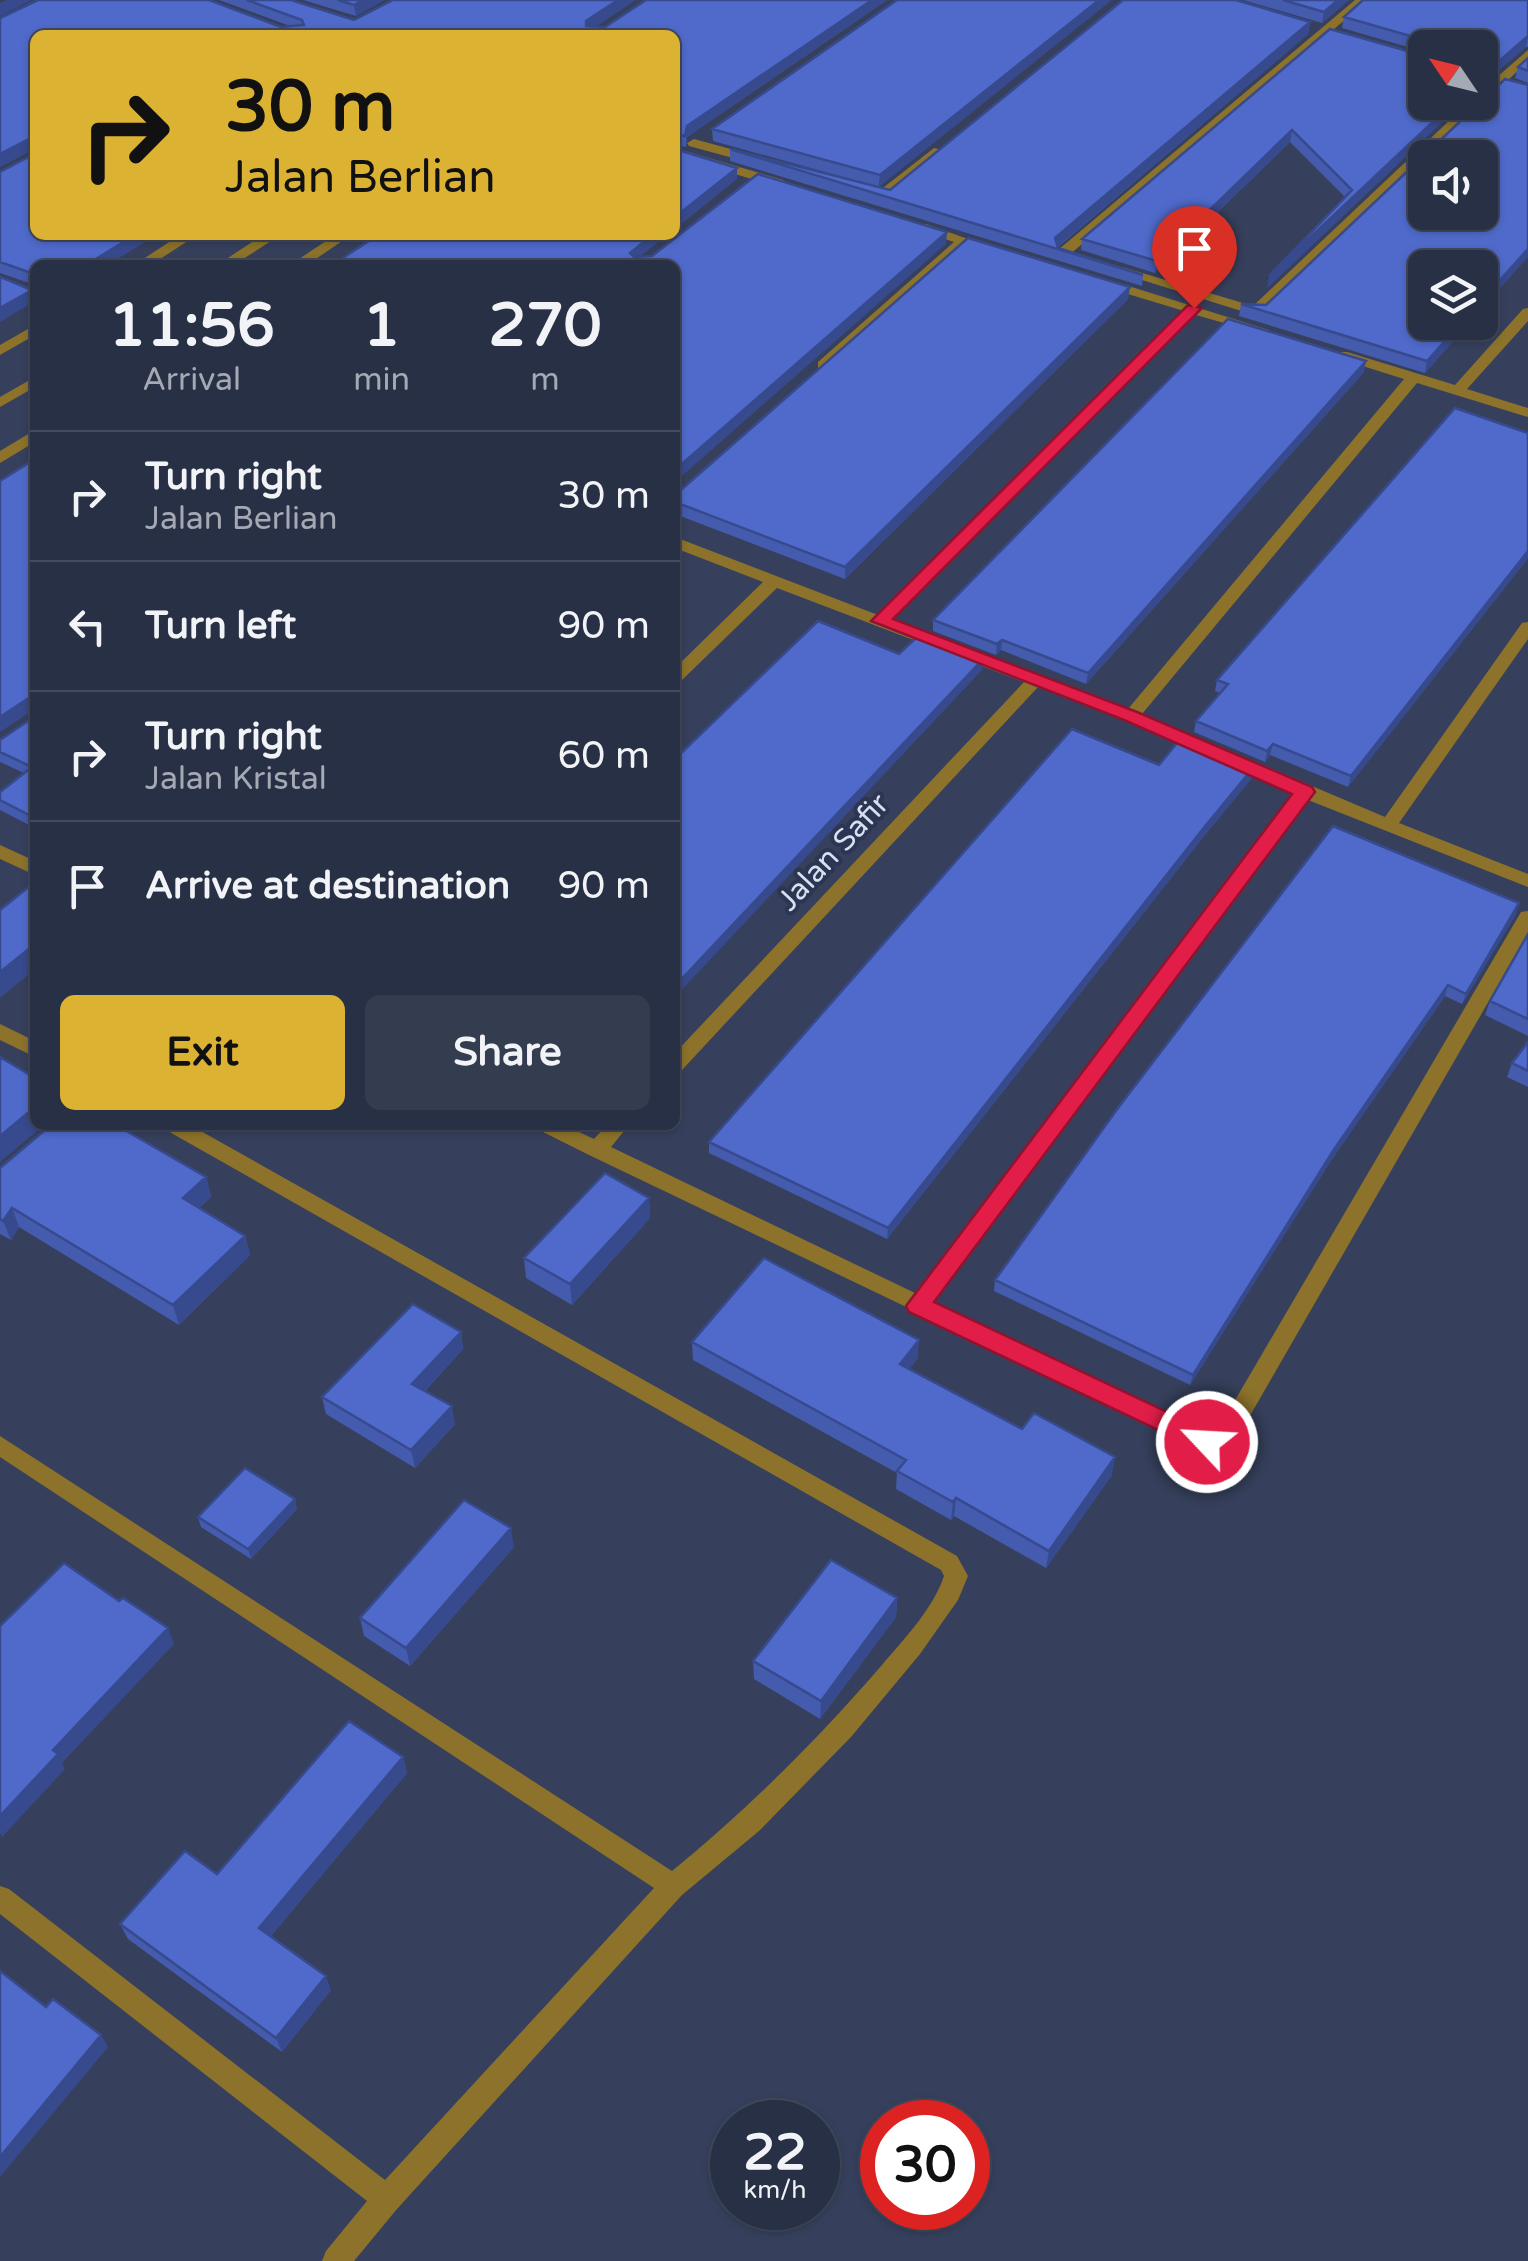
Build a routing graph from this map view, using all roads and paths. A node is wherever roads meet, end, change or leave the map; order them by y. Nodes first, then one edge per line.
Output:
1 (1362, 0) edge
2 (1308, 26) edge
3 (1326, 30) junction
4 (1342, 36) edge
5 (1528, 54) edge
6 (1498, 81) edge
7 (1506, 83) junction
8 (1498, 88) edge
9 (1458, 120) edge
10 (710, 132) edge
11 (958, 135) edge
12 (680, 154) edge
13 (788, 170) edge
14 (844, 186) edge
15 (792, 188) edge
16 (899, 220) edge
17 (182, 240) edge
18 (266, 240) edge
19 (336, 240) edge
20 (963, 241) junction
21 (997, 251) edge
22 (1080, 258) edge
23 (149, 260) edge
24 (232, 260) edge
25 (305, 260) edge
26 (1098, 264) edge
27 (1084, 276) edge
28 (1194, 308) junction
29 (1528, 312) edge
30 (30, 332) edge
31 (1285, 337) edge
32 (1322, 349) edge
33 (0, 350) edge
34 (1413, 378) junction
35 (805, 381) edge
36 (30, 384) edge
37 (1457, 392) junction
38 (0, 403) edge
39 (1528, 413) edge
40 (30, 438) edge
41 (0, 458) edge
42 (680, 544) edge
43 (774, 581) junction
44 (880, 621) junction
45 (1528, 628) edge
46 (680, 673) edge
47 (1035, 680) junction
48 (1130, 716) junction
49 (1304, 792) junction
50 (1388, 826) junction
51 (0, 852) edge
52 (30, 867) edge
53 (1528, 881) edge
54 (1528, 917) edge
55 (0, 1031) edge
56 (30, 1047) edge
57 (680, 1060) edge
58 (182, 1130) edge
59 (556, 1130) edge
60 (614, 1130) edge
61 (596, 1150) junction
62 (918, 1306) junction
63 (0, 1445) edge
64 (673, 1886) junction
65 (0, 1898) edge
66 (387, 2199) junction
67 (336, 2261) edge

1 - 3 street
2 - 3 street
3 - 4 street
3 - 22 street
5 - 7 street
6 - 7 street
7 - 8 street
9 - 26 street
10 - 13 street
11 - 14 street
12 - 15 street
16 - 20 street
17 - 23 street
18 - 24 street
19 - 25 street
20 - 21 street
20 - 35 street
27 - 28 street
28 - 31 street
28 - 44 street
29 - 37 street
30 - 33 street
32 - 34 street
34 - 37 street
34 - 48 street
36 - 38 street
37 - 39 street
40 - 41 street
42 - 43 street
43 - 44 street
43 - 46 street
44 - 47 street
45 - 50 street
47 - 48 street
47 - 57 street, Jalan Safir
48 - 49 street
49 - 50 street
49 - 62 street
50 - 53 street
51 - 52 street
54 - 62 street
55 - 56 street
58 - 64 street
59 - 61 street
60 - 61 street
61 - 62 street
63 - 64 street
64 - 66 street
65 - 66 street
66 - 67 street

